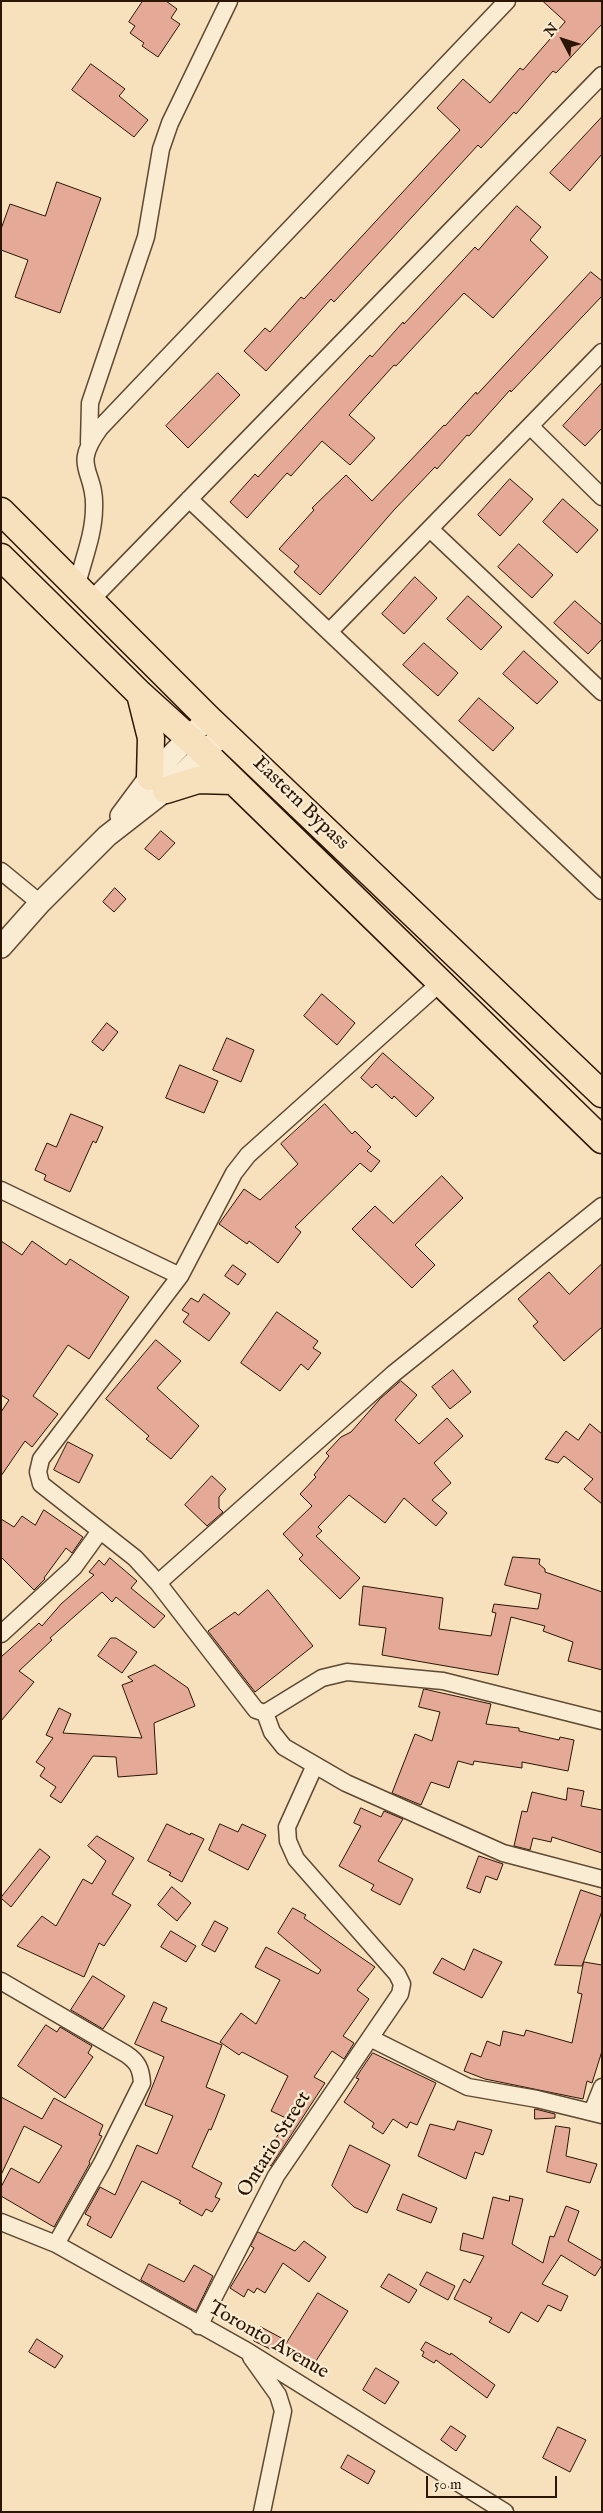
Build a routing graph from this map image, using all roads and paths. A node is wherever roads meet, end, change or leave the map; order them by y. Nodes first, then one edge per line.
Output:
1 (229, 1) edge
2 (507, 1) edge
3 (602, 75) edge
4 (602, 352) edge
5 (530, 426) junction
6 (88, 444) junction
7 (602, 497) edge
8 (189, 499) junction
9 (1, 510) edge
10 (430, 529) junction
11 (1, 557) edge
12 (84, 592) junction
13 (329, 632) junction
14 (602, 692) edge
15 (140, 694) junction
16 (217, 725) junction
17 (197, 746) junction
18 (233, 781) junction
19 (158, 784) junction
20 (1, 871) edge
21 (602, 891) edge
22 (40, 903) junction
23 (1, 947) edge
24 (440, 983) junction
25 (602, 1094) edge
26 (602, 1140) edge
27 (1, 1190) edge
28 (602, 1206) edge
29 (180, 1276) junction
30 (100, 1531) junction
31 (158, 1583) junction
32 (1, 1634) edge
33 (265, 1713) junction
34 (602, 1721) edge
35 (316, 1765) junction
36 (602, 1879) edge
37 (1, 1982) edge
38 (370, 2038) junction
39 (602, 2087) edge
40 (597, 2114) edge
41 (1, 2222) edge
42 (56, 2244) junction
43 (199, 2326) junction
44 (247, 2351) junction
45 (262, 2512) edge
46 (506, 2512) edge

1 - 6 street
2 - 6 street
3 - 8 street
4 - 5 street
5 - 7 street
5 - 10 street
6 - 12 street
8 - 12 street
8 - 13 street
9 - 12 main road, Eastern Bypass
10 - 13 street
10 - 14 street
11 - 15 main road, Eastern Bypass
12 - 16 main road, Eastern Bypass
13 - 21 street
15 - 17 main road, Eastern Bypass
15 - 19 main road
16 - 17 street
16 - 25 main road, Eastern Bypass
17 - 18 main road, Eastern Bypass
17 - 19 street
18 - 19 main road
18 - 24 main road, Eastern Bypass
19 - 22 street
20 - 22 street
22 - 23 street
24 - 26 main road, Eastern Bypass
24 - 29 street
27 - 29 street
28 - 31 street
29 - 30 street
30 - 31 street
30 - 32 street
31 - 33 street
33 - 34 street
33 - 35 street
35 - 36 street
35 - 38 street, Ontario Street
37 - 42 street
38 - 40 street
38 - 43 street, Ontario Street
39 - 40 street
41 - 42 street, Toronto Avenue
42 - 43 street, Toronto Avenue
43 - 44 street, Toronto Avenue
44 - 45 street
44 - 46 street, Toronto Avenue

